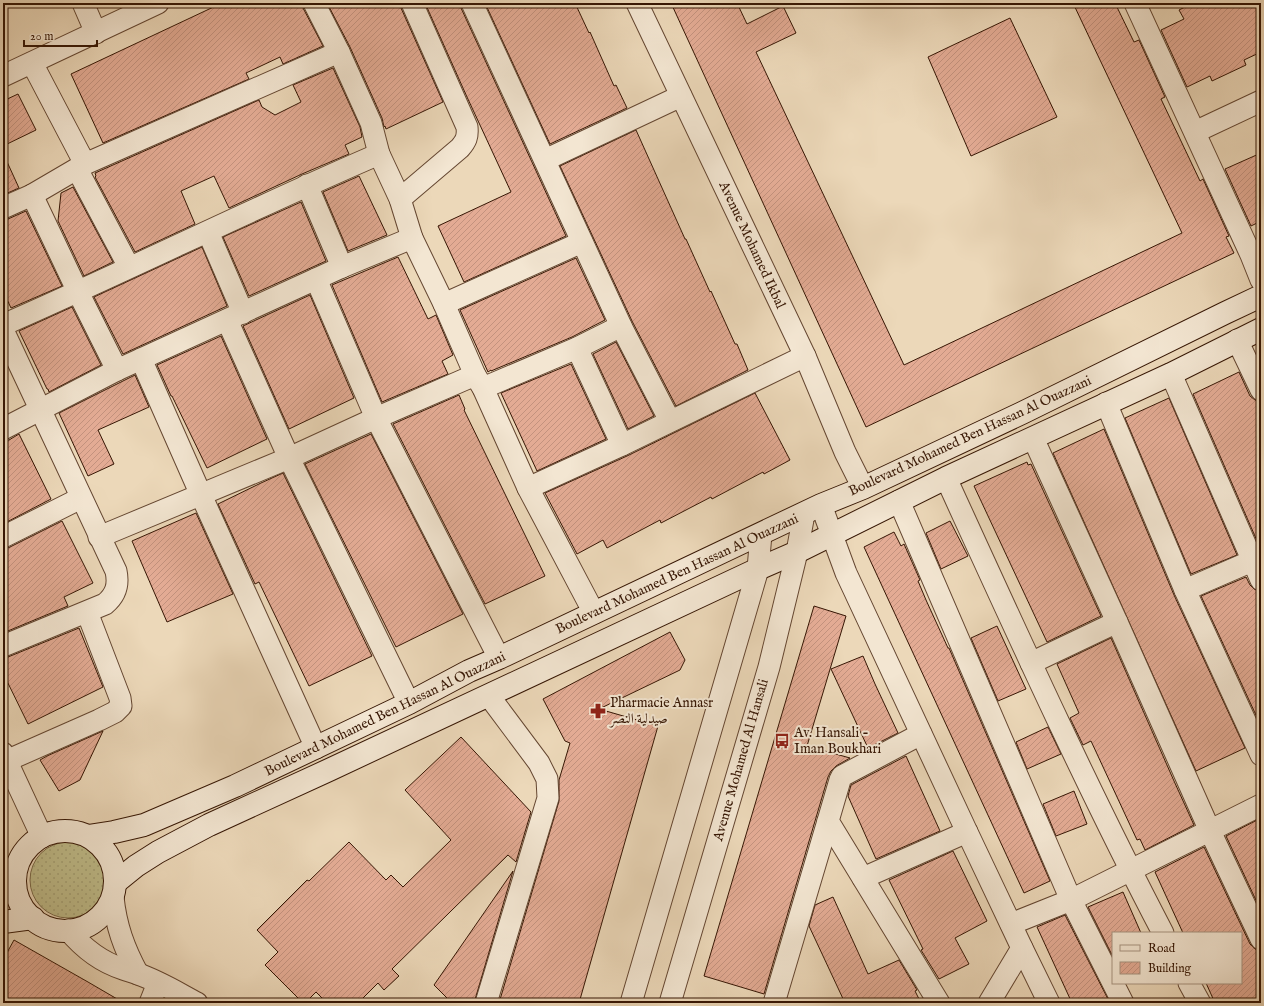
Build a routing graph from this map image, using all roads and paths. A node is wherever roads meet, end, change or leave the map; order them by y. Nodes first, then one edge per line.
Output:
1 (83, 3) edge
2 (158, 3) edge
3 (314, 3) edge
4 (412, 3) edge
5 (472, 3) edge
6 (636, 3) edge
7 (1135, 3) edge
8 (96, 33) junction
9 (339, 52) junction
10 (32, 63) junction
11 (3, 76) edge
12 (681, 96) junction
13 (1261, 101) edge
14 (1195, 132) junction
15 (380, 154) junction
16 (544, 160) junction
17 (81, 166) junction
18 (307, 185) junction
19 (32, 195) junction
20 (400, 199) junction
21 (3, 208) edge
22 (208, 232) junction
23 (412, 238) junction
24 (582, 242) junction
25 (129, 267) junction
26 (342, 267) junction
27 (316, 280) junction
28 (1261, 280) edge
29 (78, 292) junction
30 (1261, 296) edge
31 (444, 304) junction
32 (235, 316) junction
33 (3, 325) edge
34 (621, 326) junction
35 (1261, 329) edge
36 (3, 330) edge
37 (1237, 340) junction
38 (577, 348) junction
39 (805, 356) junction
40 (141, 359) junction
41 (117, 370) junction
42 (1171, 374) junction
43 (479, 382) junction
44 (1261, 390) edge
45 (1106, 403) junction
46 (40, 410) junction
47 (376, 418) junction
48 (670, 421) junction
49 (3, 429) edge
50 (1033, 438) junction
51 (622, 445) junction
52 (290, 458) junction
53 (946, 478) junction
54 (528, 488) junction
55 (862, 488) junction
56 (201, 495) junction
57 (81, 498) junction
58 (899, 501) junction
59 (812, 510) junction
60 (761, 534) junction
61 (832, 535) junction
62 (3, 537) edge
63 (99, 537) junction
64 (797, 552) junction
65 (1252, 561) junction
66 (758, 569) junction
67 (1261, 580) edge
68 (1185, 590) junction
69 (87, 612) junction
70 (594, 613) junction
71 (1117, 622) junction
72 (3, 646) edge
73 (499, 658) junction
74 (1031, 663) junction
75 (489, 696) junction
76 (409, 703) junction
77 (920, 734) junction
78 (316, 748) junction
79 (1261, 755) edge
80 (5, 757) edge
81 (1261, 805) edge
82 (828, 821) junction
83 (1210, 831) junction
84 (967, 832) junction
85 (88, 836) junction
86 (42, 837) junction
87 (1130, 870) junction
88 (10, 876) edge
89 (863, 878) junction
90 (114, 890) junction
91 (1071, 900) junction
92 (32, 918) junction
93 (3, 922) edge
94 (1010, 924) junction
95 (68, 930) junction
96 (1162, 932) edge
97 (1261, 939) edge
98 (1022, 948) junction
99 (138, 974) junction
100 (1112, 981) edge
101 (158, 983) junction
102 (1113, 984) edge
103 (1190, 984) edge
104 (674, 1002) edge
105 (150, 1003) edge
106 (197, 1003) edge
107 (486, 1003) edge
108 (631, 1003) edge
109 (774, 1003) edge
110 (939, 1003) edge
111 (988, 1003) edge
112 (1049, 1003) edge
113 (1123, 1003) edge
114 (1200, 1003) edge

1 - 8 street
2 - 8 street
3 - 9 street
4 - 20 street
5 - 16 street
6 - 12 street, Avenue Mohamed Ikbal
7 - 14 street
8 - 10 street
9 - 15 street
9 - 17 street
10 - 11 street
10 - 17 street
12 - 16 street
12 - 39 street, Avenue Mohamed Ikbal
13 - 14 street
14 - 28 street
15 - 18 street
15 - 20 street
16 - 24 street
17 - 19 street
17 - 25 street
18 - 22 street
18 - 26 street
19 - 21 street
19 - 29 street
20 - 23 street
22 - 25 street
22 - 32 street
23 - 26 street
23 - 31 street
24 - 31 street
24 - 34 street
25 - 29 street
26 - 27 street
27 - 32 street
27 - 47 street
29 - 33 street
29 - 41 street
30 - 55 street, Boulevard Mohamed Ben Hassan Al Ouazzani
31 - 43 street
32 - 40 street
32 - 52 street
34 - 38 street
34 - 48 street
35 - 37 street, Boulevard Mohamed Ben Hassan Al Ouazzani
36 - 46 street
37 - 42 street, Boulevard Mohamed Ben Hassan Al Ouazzani
37 - 44 street
38 - 43 street
38 - 51 street
39 - 48 street
39 - 55 street, Avenue Mohamed Ikbal
40 - 41 street
40 - 56 street
41 - 46 street
42 - 45 street, Boulevard Mohamed Ben Hassan Al Ouazzani
42 - 65 street
43 - 47 street
43 - 54 street
45 - 50 street, Boulevard Mohamed Ben Hassan Al Ouazzani
45 - 68 street
46 - 49 street
46 - 57 street
47 - 52 street
47 - 73 street
48 - 51 street
50 - 53 street, Boulevard Mohamed Ben Hassan Al Ouazzani
50 - 71 street
51 - 54 street
52 - 56 street
52 - 76 street
53 - 58 street, Boulevard Mohamed Ben Hassan Al Ouazzani
53 - 74 street
54 - 70 street
55 - 59 street, Boulevard Mohamed Ben Hassan Al Ouazzani
56 - 63 street
56 - 78 street
57 - 62 street
57 - 63 street
58 - 61 street, Boulevard Mohamed Ben Hassan Al Ouazzani
58 - 91 street
59 - 60 street, Boulevard Mohamed Ben Hassan Al Ouazzani
59 - 61 street
59 - 64 street, Avenue Mohamed Al Hansali
60 - 66 street
60 - 70 street, Boulevard Mohamed Ben Hassan Al Ouazzani
61 - 64 street, Boulevard Mohamed Ben Hassan Al Ouazzani
61 - 77 street
63 - 69 street
64 - 66 street, Boulevard Mohamed Ben Hassan Al Ouazzani
64 - 104 street, Avenue Mohamed Al Hansali
65 - 67 street
65 - 68 street
66 - 75 street, Boulevard Mohamed Ben Hassan Al Ouazzani
66 - 108 street
68 - 79 street
69 - 72 street
69 - 80 street
70 - 73 street, Boulevard Mohamed Ben Hassan Al Ouazzani
71 - 74 street
71 - 83 street
73 - 76 street, Boulevard Mohamed Ben Hassan Al Ouazzani
74 - 87 street
75 - 90 street, Boulevard Mohamed Ben Hassan Al Ouazzani
75 - 107 street
76 - 78 street, Boulevard Mohamed Ben Hassan Al Ouazzani
77 - 82 street
77 - 84 street
78 - 85 street, Boulevard Mohamed Ben Hassan Al Ouazzani
80 - 86 street
81 - 83 street
82 - 89 street
82 - 109 street
83 - 87 street
83 - 97 street
84 - 89 street
84 - 94 street
85 - 86 street
85 - 90 street
86 - 88 street
87 - 91 street
87 - 96 street
88 - 92 street
89 - 110 street
90 - 95 street
90 - 99 street
91 - 94 street
91 - 100 street
92 - 93 street
92 - 95 street
94 - 98 street
95 - 99 street
98 - 111 street
98 - 112 street
99 - 101 street
101 - 105 street
101 - 106 street
102 - 113 street
103 - 114 street

